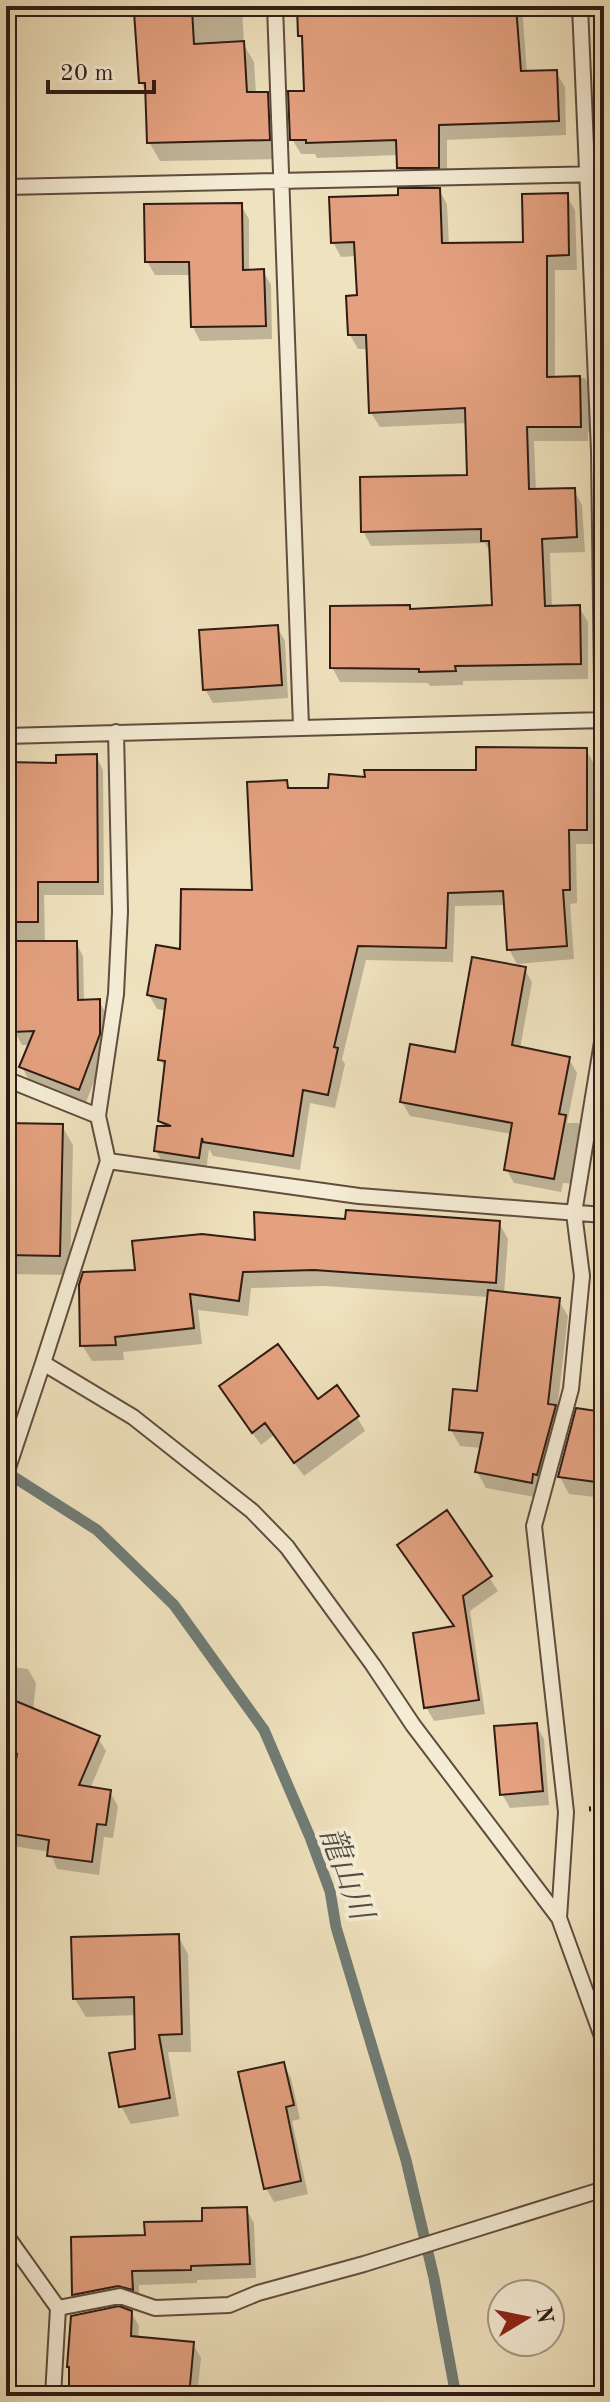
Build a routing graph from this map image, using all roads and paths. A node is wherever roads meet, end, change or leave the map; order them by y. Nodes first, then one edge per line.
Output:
1 (275, 6) edge
2 (580, 6) edge
3 (596, 174) edge
4 (282, 181) junction
5 (6, 187) edge
6 (602, 451) edge
7 (603, 720) edge
8 (301, 727) junction
9 (116, 732) junction
10 (6, 736) edge
11 (604, 838) edge
12 (604, 1030) edge
13 (6, 1079) edge
14 (98, 1116) junction
15 (108, 1161) junction
16 (574, 1213) junction
17 (604, 1215) edge
18 (43, 1363) junction
19 (6, 1474) edge
20 (559, 1918) junction
21 (604, 2042) edge
22 (604, 2189) edge
23 (6, 2235) edge
24 (58, 2308) junction
25 (53, 2396) edge

1 - 4 lane
2 - 3 lane
3 - 4 lane
3 - 6 lane
4 - 5 lane
4 - 8 lane
6 - 7 lane
7 - 8 lane
7 - 11 lane
8 - 9 lane
9 - 10 lane
9 - 14 lane
12 - 16 lane
13 - 14 lane
14 - 15 lane
15 - 16 lane
15 - 18 lane
16 - 17 lane
16 - 20 lane
18 - 19 lane
18 - 20 lane
20 - 21 lane
22 - 24 lane
23 - 24 lane
24 - 25 lane

